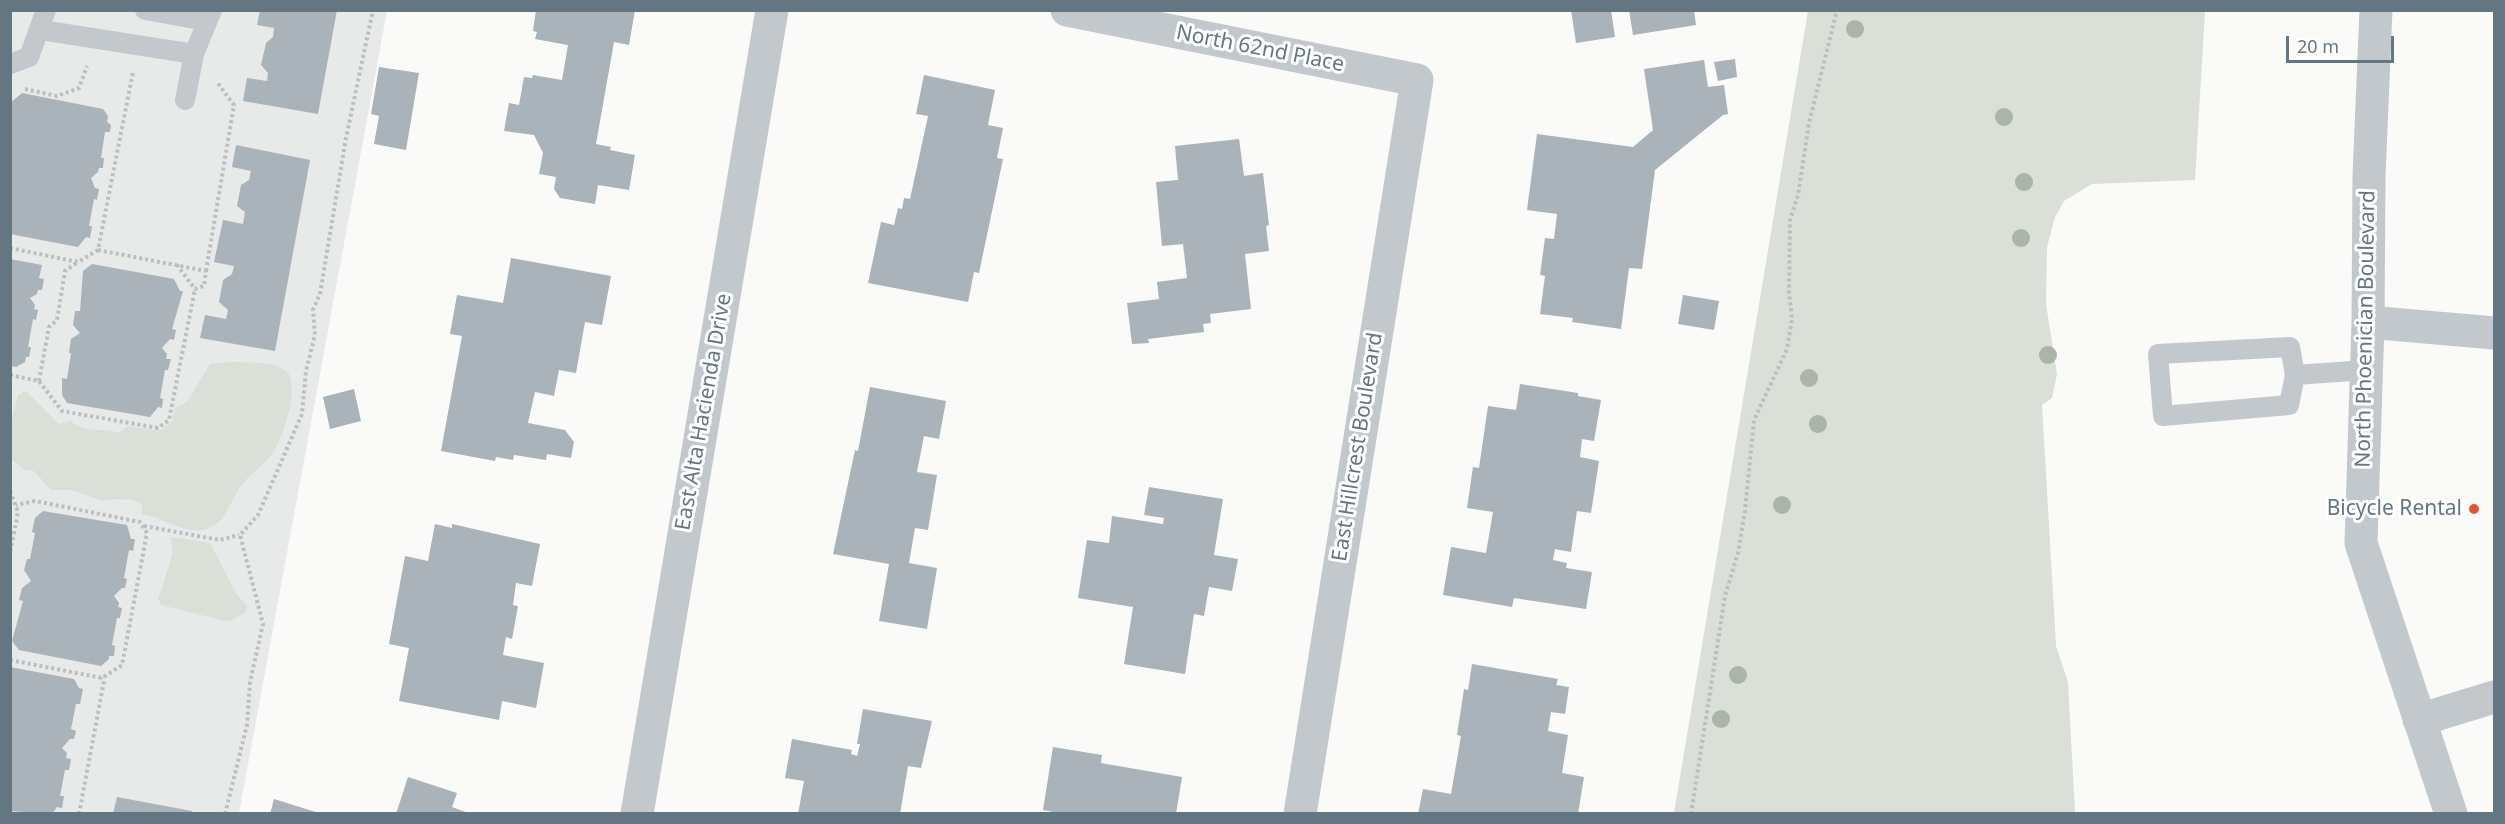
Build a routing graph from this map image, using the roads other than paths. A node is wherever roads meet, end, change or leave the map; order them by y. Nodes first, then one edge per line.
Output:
1 (46, 10) edge
2 (145, 10) edge
3 (772, 10) edge
4 (1067, 10) edge
5 (2376, 10) edge
6 (209, 16) edge
7 (40, 30) junction
8 (194, 54) junction
9 (10, 64) edge
10 (1417, 81) joint
11 (185, 100) dead end
12 (2368, 322) junction
13 (2494, 333) edge
14 (2367, 370) junction
15 (2295, 375) junction
16 (2494, 697) edge
17 (2418, 720) junction
18 (637, 813) edge
19 (1300, 813) edge
20 (2451, 813) edge

1 - 7 lane
2 - 6 lane
3 - 18 street, East Alta Hacienda Drive
4 - 10 street, North 62nd Place
5 - 12 street, North Phoenician Boulevard
6 - 8 lane
7 - 8 lane
7 - 9 lane
8 - 11 lane
10 - 19 street, East Hillcrest Boulevard
12 - 13 street
12 - 14 street, North Phoenician Boulevard
14 - 15 lane
14 - 17 street, North Phoenician Boulevard
15 - 15 lane
16 - 17 street
17 - 20 street, North Phoenician Boulevard

